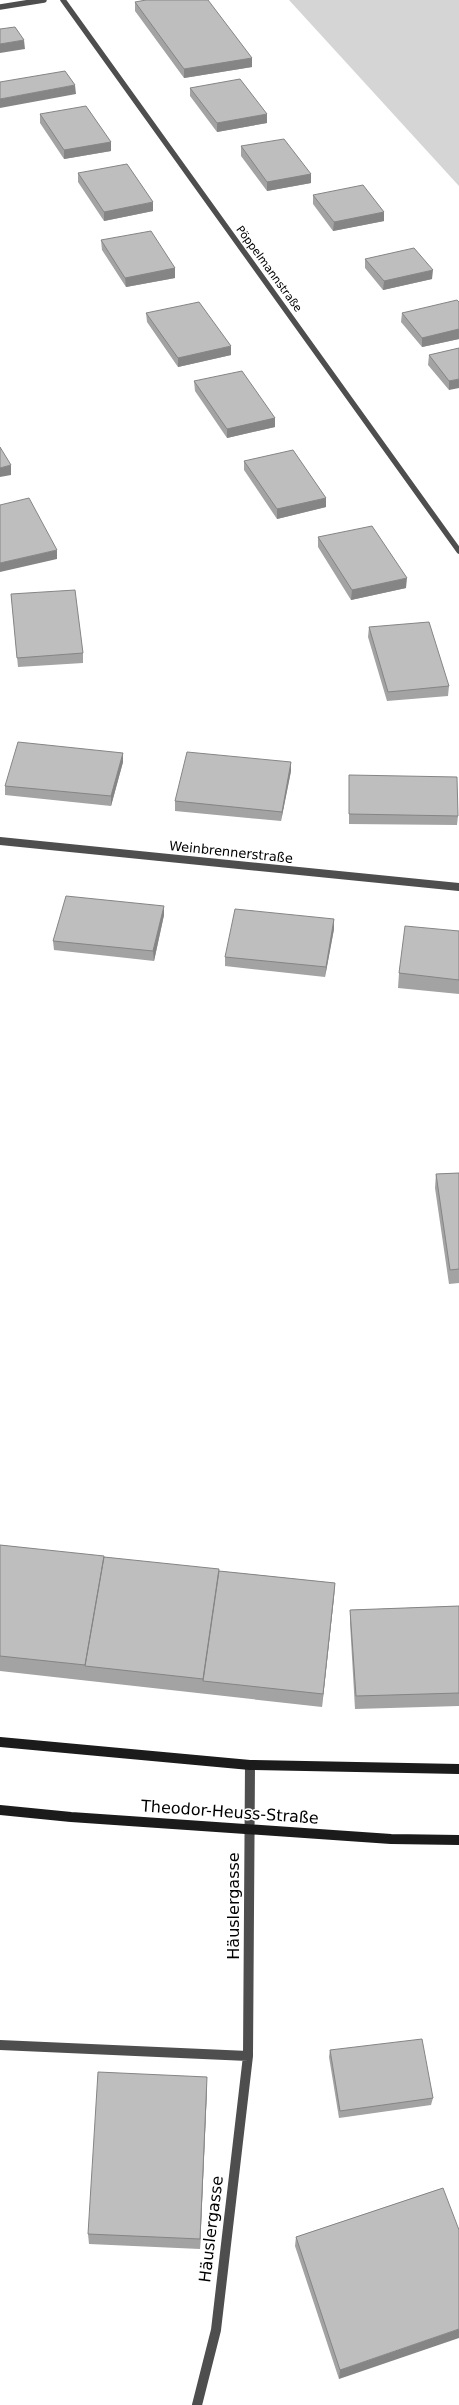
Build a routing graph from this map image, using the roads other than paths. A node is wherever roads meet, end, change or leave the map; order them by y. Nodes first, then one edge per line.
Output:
1 (44, 0) edge
2 (63, 0) edge
3 (0, 7) edge
4 (459, 550) edge
5 (0, 841) edge
6 (459, 887) edge
7 (0, 1742) edge
8 (250, 1765) junction
9 (459, 1769) edge
10 (0, 1810) edge
11 (249, 1828) junction
12 (459, 1840) edge
13 (0, 2045) edge
14 (248, 2056) junction
15 (197, 2405) edge

1 - 3 street
2 - 4 street, Pöppelmannstraße
5 - 6 street, Weinbrennerstraße
7 - 8 main road
8 - 9 main road
8 - 11 street, Häuslergasse
10 - 11 main road, Theodor-Heuss-Straße
11 - 12 main road, Theodor-Heuss-Straße
11 - 14 street, Häuslergasse
13 - 14 street
14 - 15 street, Häuslergasse

